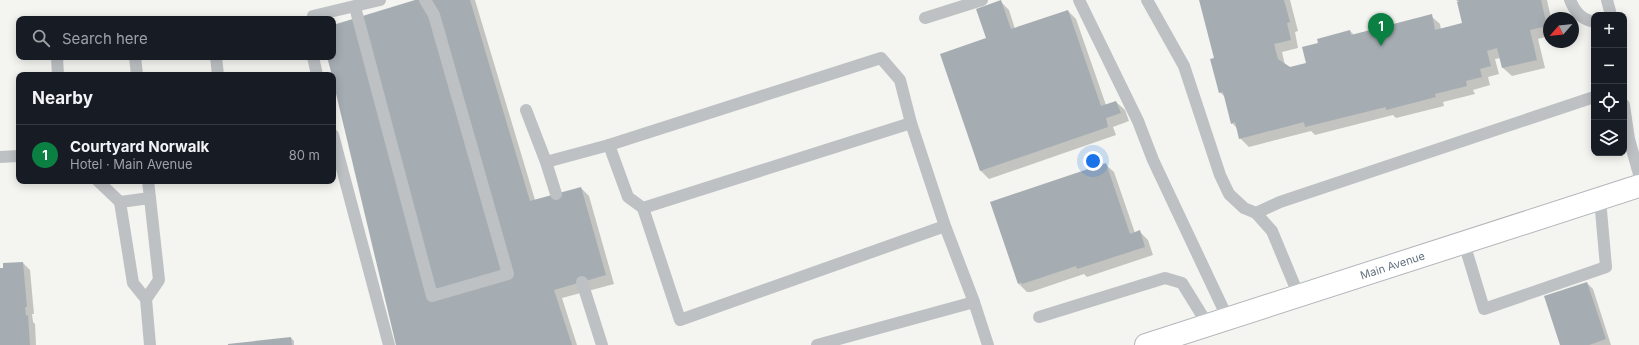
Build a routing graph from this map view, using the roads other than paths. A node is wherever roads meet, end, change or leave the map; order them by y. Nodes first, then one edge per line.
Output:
1 (380, 0) edge
2 (425, 0) edge
3 (982, 0) edge
4 (1079, 0) edge
5 (1147, 0) edge
6 (1570, 0) edge
7 (1607, 0) edge
8 (355, 7) junction
9 (1610, 12) edge
10 (313, 16) edge
11 (925, 18) dead end
12 (1591, 21) edge
13 (57, 60) edge
14 (135, 60) edge
15 (216, 60) edge
16 (313, 60) edge
17 (58, 72) edge
18 (137, 72) edge
19 (218, 72) edge
20 (316, 72) edge
21 (1591, 98) edge
22 (526, 110) dead end
23 (1626, 120) edge
24 (911, 123) junction
25 (609, 145) junction
26 (336, 147) edge
27 (16, 156) edge
28 (0, 157) edge
29 (546, 162) junction
30 (1639, 174) edge
31 (101, 184) edge
32 (148, 184) edge
33 (1639, 186) edge
34 (556, 194) dead end
35 (150, 198) junction
36 (1600, 199) junction
37 (120, 202) junction
38 (643, 208) junction
39 (1256, 213) junction
40 (945, 226) junction
41 (1464, 243) junction
42 (582, 282) dead end
43 (1299, 296) junction
44 (146, 299) junction
45 (974, 302) junction
46 (1039, 317) dead end
47 (1218, 322) junction
48 (150, 345) edge
49 (389, 345) edge
50 (602, 345) edge
51 (818, 345) edge
52 (988, 345) edge
53 (1146, 345) edge

1 - 8 lane
2 - 8 lane
3 - 11 lane
4 - 47 lane
5 - 39 lane
6 - 12 lane
7 - 9 lane
8 - 10 lane
13 - 17 lane
14 - 18 lane
15 - 19 lane
16 - 20 lane
21 - 39 lane
22 - 29 lane
23 - 30 lane
24 - 25 lane
24 - 38 lane
24 - 40 lane
25 - 29 lane
25 - 38 lane
26 - 49 lane
27 - 28 lane
29 - 34 lane
31 - 37 lane
32 - 35 lane
33 - 36 main road, Main Avenue
35 - 37 lane
35 - 44 lane
36 - 41 main road, Main Avenue
36 - 41 lane
37 - 44 lane
38 - 40 lane
39 - 43 lane
40 - 45 lane
41 - 43 main road, Main Avenue
42 - 50 lane
43 - 47 main road, Main Avenue
44 - 48 lane
45 - 51 lane
45 - 52 lane
46 - 47 lane
47 - 53 main road, Main Avenue

